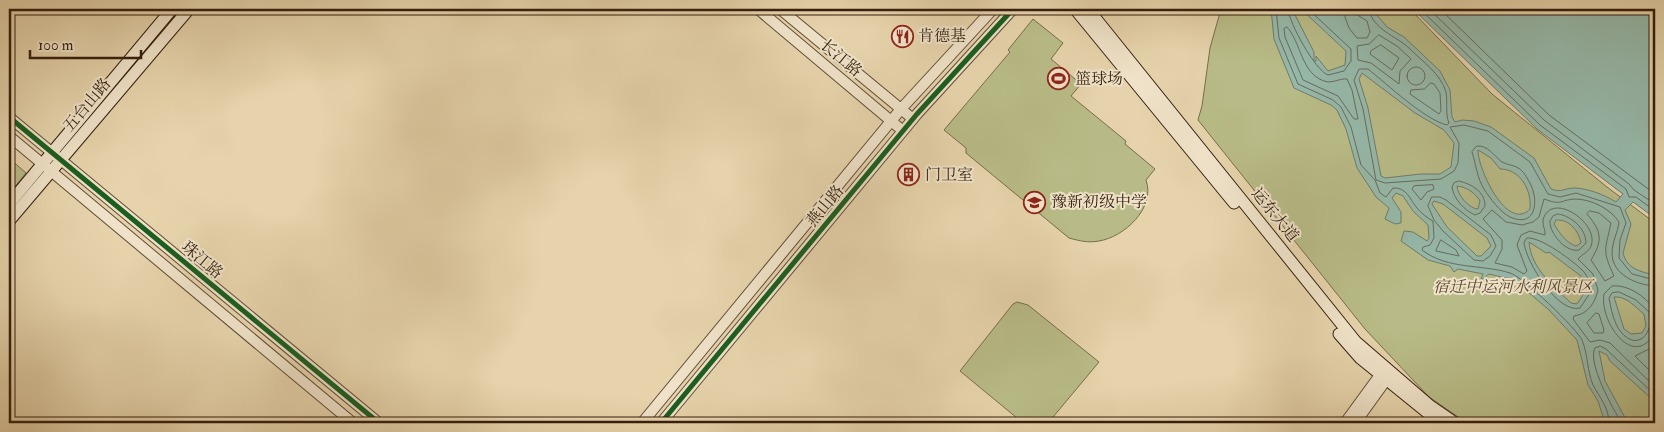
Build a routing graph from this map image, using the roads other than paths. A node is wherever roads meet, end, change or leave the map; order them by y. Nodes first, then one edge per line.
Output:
1 (172, 9) edge
2 (189, 9) edge
3 (758, 9) edge
4 (780, 9) edge
5 (993, 9) edge
6 (1014, 9) edge
7 (1075, 9) edge
8 (1088, 9) edge
9 (902, 109) junction
10 (9, 117) edge
11 (913, 119) junction
12 (892, 121) junction
13 (904, 131) junction
14 (9, 136) edge
15 (52, 153) junction
16 (61, 160) junction
17 (42, 164) junction
18 (52, 171) junction
19 (9, 204) edge
20 (9, 221) edge
21 (1383, 378) junction
22 (353, 423) edge
23 (379, 423) edge
24 (642, 423) edge
25 (661, 423) edge
26 (1345, 423) edge
27 (1355, 423) edge
28 (1442, 423) edge
29 (1455, 423) edge

1 - 15 main road, 五台山路
2 - 16 main road, 五台山路
3 - 12 street, 长江路
4 - 9 street, 长江路
5 - 9 street, 燕山路
6 - 11 street, 燕山路
7 - 21 main road, 运东大道
8 - 29 main road, 运东大道
9 - 11 street, 长江路
9 - 12 street, 燕山路
10 - 15 street, 珠江路
11 - 13 street, 燕山路
12 - 13 street, 长江路
12 - 24 street, 燕山路
13 - 25 street, 燕山路
14 - 17 street, 珠江路
15 - 16 street, 珠江路
15 - 17 main road, 五台山路
16 - 18 main road, 五台山路
16 - 23 street, 珠江路
17 - 18 street, 珠江路
17 - 19 main road, 五台山路
18 - 20 main road, 五台山路
18 - 22 street, 珠江路
21 - 26 street
21 - 27 street
21 - 28 main road, 运东大道

